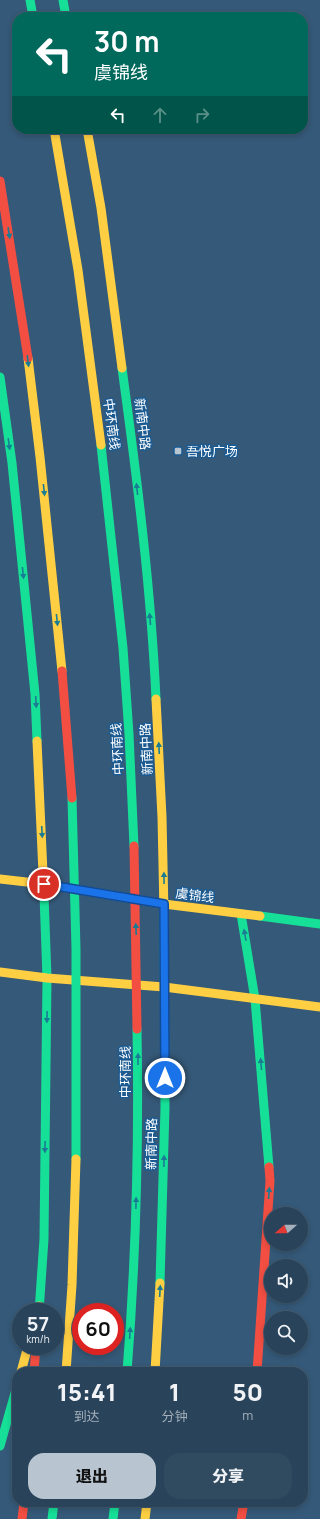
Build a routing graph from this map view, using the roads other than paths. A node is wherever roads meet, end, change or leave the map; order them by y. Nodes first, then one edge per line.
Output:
1 (30, 0) edge
2 (63, 0) edge
3 (32, 12) edge
4 (65, 12) edge
5 (55, 134) edge
6 (88, 134) edge
7 (0, 181) edge
8 (0, 377) edge
9 (0, 878) edge
10 (44, 884) junction
11 (164, 904) junction
12 (241, 914) junction
13 (320, 924) edge
14 (0, 972) edge
15 (47, 978) junction
16 (164, 987) junction
17 (255, 999) junction
18 (320, 1007) edge
19 (39, 1303) edge
20 (26, 1355) edge
21 (35, 1355) edge
22 (22, 1367) edge
23 (34, 1367) edge
24 (66, 1367) edge
25 (127, 1367) edge
26 (155, 1367) edge
27 (257, 1367) edge
28 (12, 1404) edge
29 (0, 1446) edge
30 (23, 1507) edge
31 (53, 1507) edge
32 (114, 1507) edge
33 (146, 1507) edge
34 (243, 1507) edge
35 (22, 1519) edge
36 (52, 1519) edge
37 (113, 1519) edge
38 (145, 1519) edge
39 (242, 1519) edge

1 - 3 main road
2 - 4 main road
25 -> 5 main road, 中环南线, bridge
11 -> 6 main road, 新南中路
7 -> 24 main road, bridge
8 -> 10 main road
9 - 10 main road, 虞锦线
10 - 11 main road, 虞锦线
10 - 15 main road
11 - 12 main road, 虞锦线
11 - 16 main road, 新南中路
12 - 13 main road, 虞锦线
17 -> 12 main road
14 - 15 main road
15 - 16 main road
15 -> 19 main road
16 - 17 main road
26 -> 16 main road, 新南中路
17 - 18 main road
27 -> 17 main road
20 - 22 main road
21 - 23 main road
28 - 29 main road
30 - 35 main road
31 - 36 main road
32 - 37 main road
33 - 38 main road
34 - 39 main road

